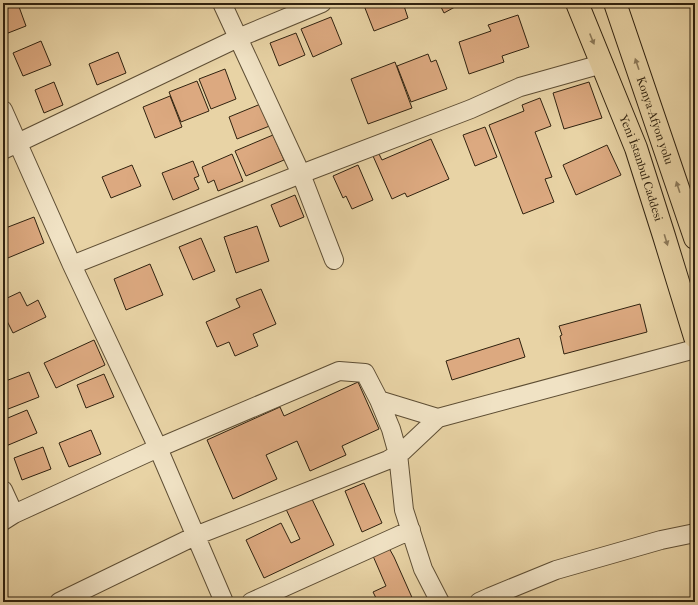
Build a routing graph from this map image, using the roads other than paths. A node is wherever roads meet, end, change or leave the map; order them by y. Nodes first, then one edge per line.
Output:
1 (222, 3) edge
2 (322, 3) edge
3 (577, 3) edge
4 (615, 3) edge
5 (238, 38) junction
6 (602, 64) junction
7 (3, 110) edge
8 (10, 146) edge
9 (301, 174) junction
10 (695, 238) edge
11 (334, 260) dead end
12 (72, 265) junction
13 (695, 337) edge
14 (695, 349) edge
15 (379, 400) junction
16 (438, 418) junction
17 (158, 448) junction
18 (398, 454) junction
19 (3, 490) edge
20 (8, 518) edge
21 (411, 530) junction
22 (695, 533) edge
23 (195, 536) junction
24 (59, 602) edge
25 (224, 602) edge
26 (251, 602) edge
27 (440, 602) edge
28 (480, 602) edge

1 - 5 street
2 - 5 street
3 -> 6 highway, Yeni İstanbul Caddesi
10 -> 4 highway, Konya-Afyon yolu
5 - 8 street
5 - 9 street
6 - 9 street
6 -> 13 highway, Yeni İstanbul Caddesi
7 - 8 street
8 - 12 street
9 - 11 street
9 - 12 street
12 - 17 street
14 - 16 street
15 - 16 street
15 - 17 street
15 - 18 street
16 - 18 street
17 - 20 street
17 - 23 street
18 - 21 street
18 - 23 street
19 - 20 street
21 - 26 street
21 - 27 street
22 - 28 street
23 - 24 street
23 - 25 street

